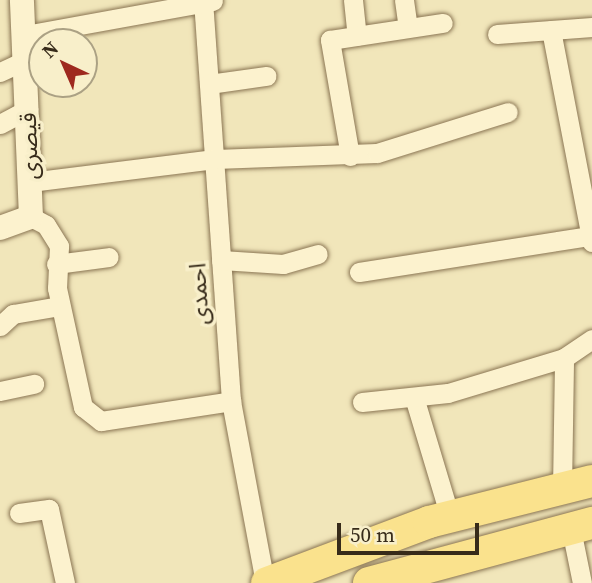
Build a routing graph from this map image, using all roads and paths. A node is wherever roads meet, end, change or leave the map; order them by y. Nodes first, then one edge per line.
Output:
1 (22, 0) edge
2 (353, 0) edge
3 (404, 0) edge
4 (207, 1) edge
5 (443, 23) dead end
6 (592, 27) edge
7 (408, 28) junction
8 (551, 30) junction
9 (497, 34) dead end
10 (357, 36) junction
11 (25, 47) junction
12 (0, 72) edge
13 (266, 76) dead end
14 (209, 84) junction
15 (27, 109) junction
16 (508, 112) dead end
17 (0, 124) edge
18 (583, 130) edge
19 (350, 156) junction
20 (215, 159) junction
21 (30, 182) junction
22 (31, 217) junction
23 (0, 228) edge
24 (591, 239) edge
25 (318, 254) dead end
26 (109, 257) dead end
27 (221, 260) junction
28 (56, 264) junction
29 (359, 272) dead end
30 (60, 306) junction
31 (0, 326) edge
32 (592, 339) edge
33 (564, 358) junction
34 (34, 384) dead end
35 (0, 391) edge
36 (414, 397) junction
37 (231, 401) junction
38 (362, 402) dead end
39 (577, 485) edge
40 (19, 513) dead end
41 (450, 517) junction
42 (582, 526) edge
43 (65, 583) edge
44 (266, 583) edge
45 (369, 583) edge
46 (582, 583) edge

1 - 11 street, قیصری
2 - 10 street
3 - 7 street
4 - 11 street
4 - 14 street, احمدی
5 - 7 street
6 - 8 street
7 - 10 street
8 - 9 street
8 - 18 street
10 - 19 street
11 - 12 street
11 - 15 street, قیصری
13 - 14 street
14 - 20 street, احمدی
15 - 17 street
15 - 21 street, قیصری
16 - 19 street
18 - 24 street
19 - 20 street
20 - 21 street
20 - 27 street, احمدی
21 - 22 street, قیصری
22 - 23 street
22 - 28 street
24 - 29 street
25 - 27 street
26 - 28 street
27 - 37 street, احمدی
28 - 30 street
30 - 31 street
30 - 37 street
32 - 33 street
33 - 36 street
33 - 39 street
34 - 35 street
36 - 38 street
36 - 41 street
37 - 44 street, احمدی
39 - 41 main road
40 - 43 street
41 - 44 main road
42 - 45 main road
42 - 46 street

